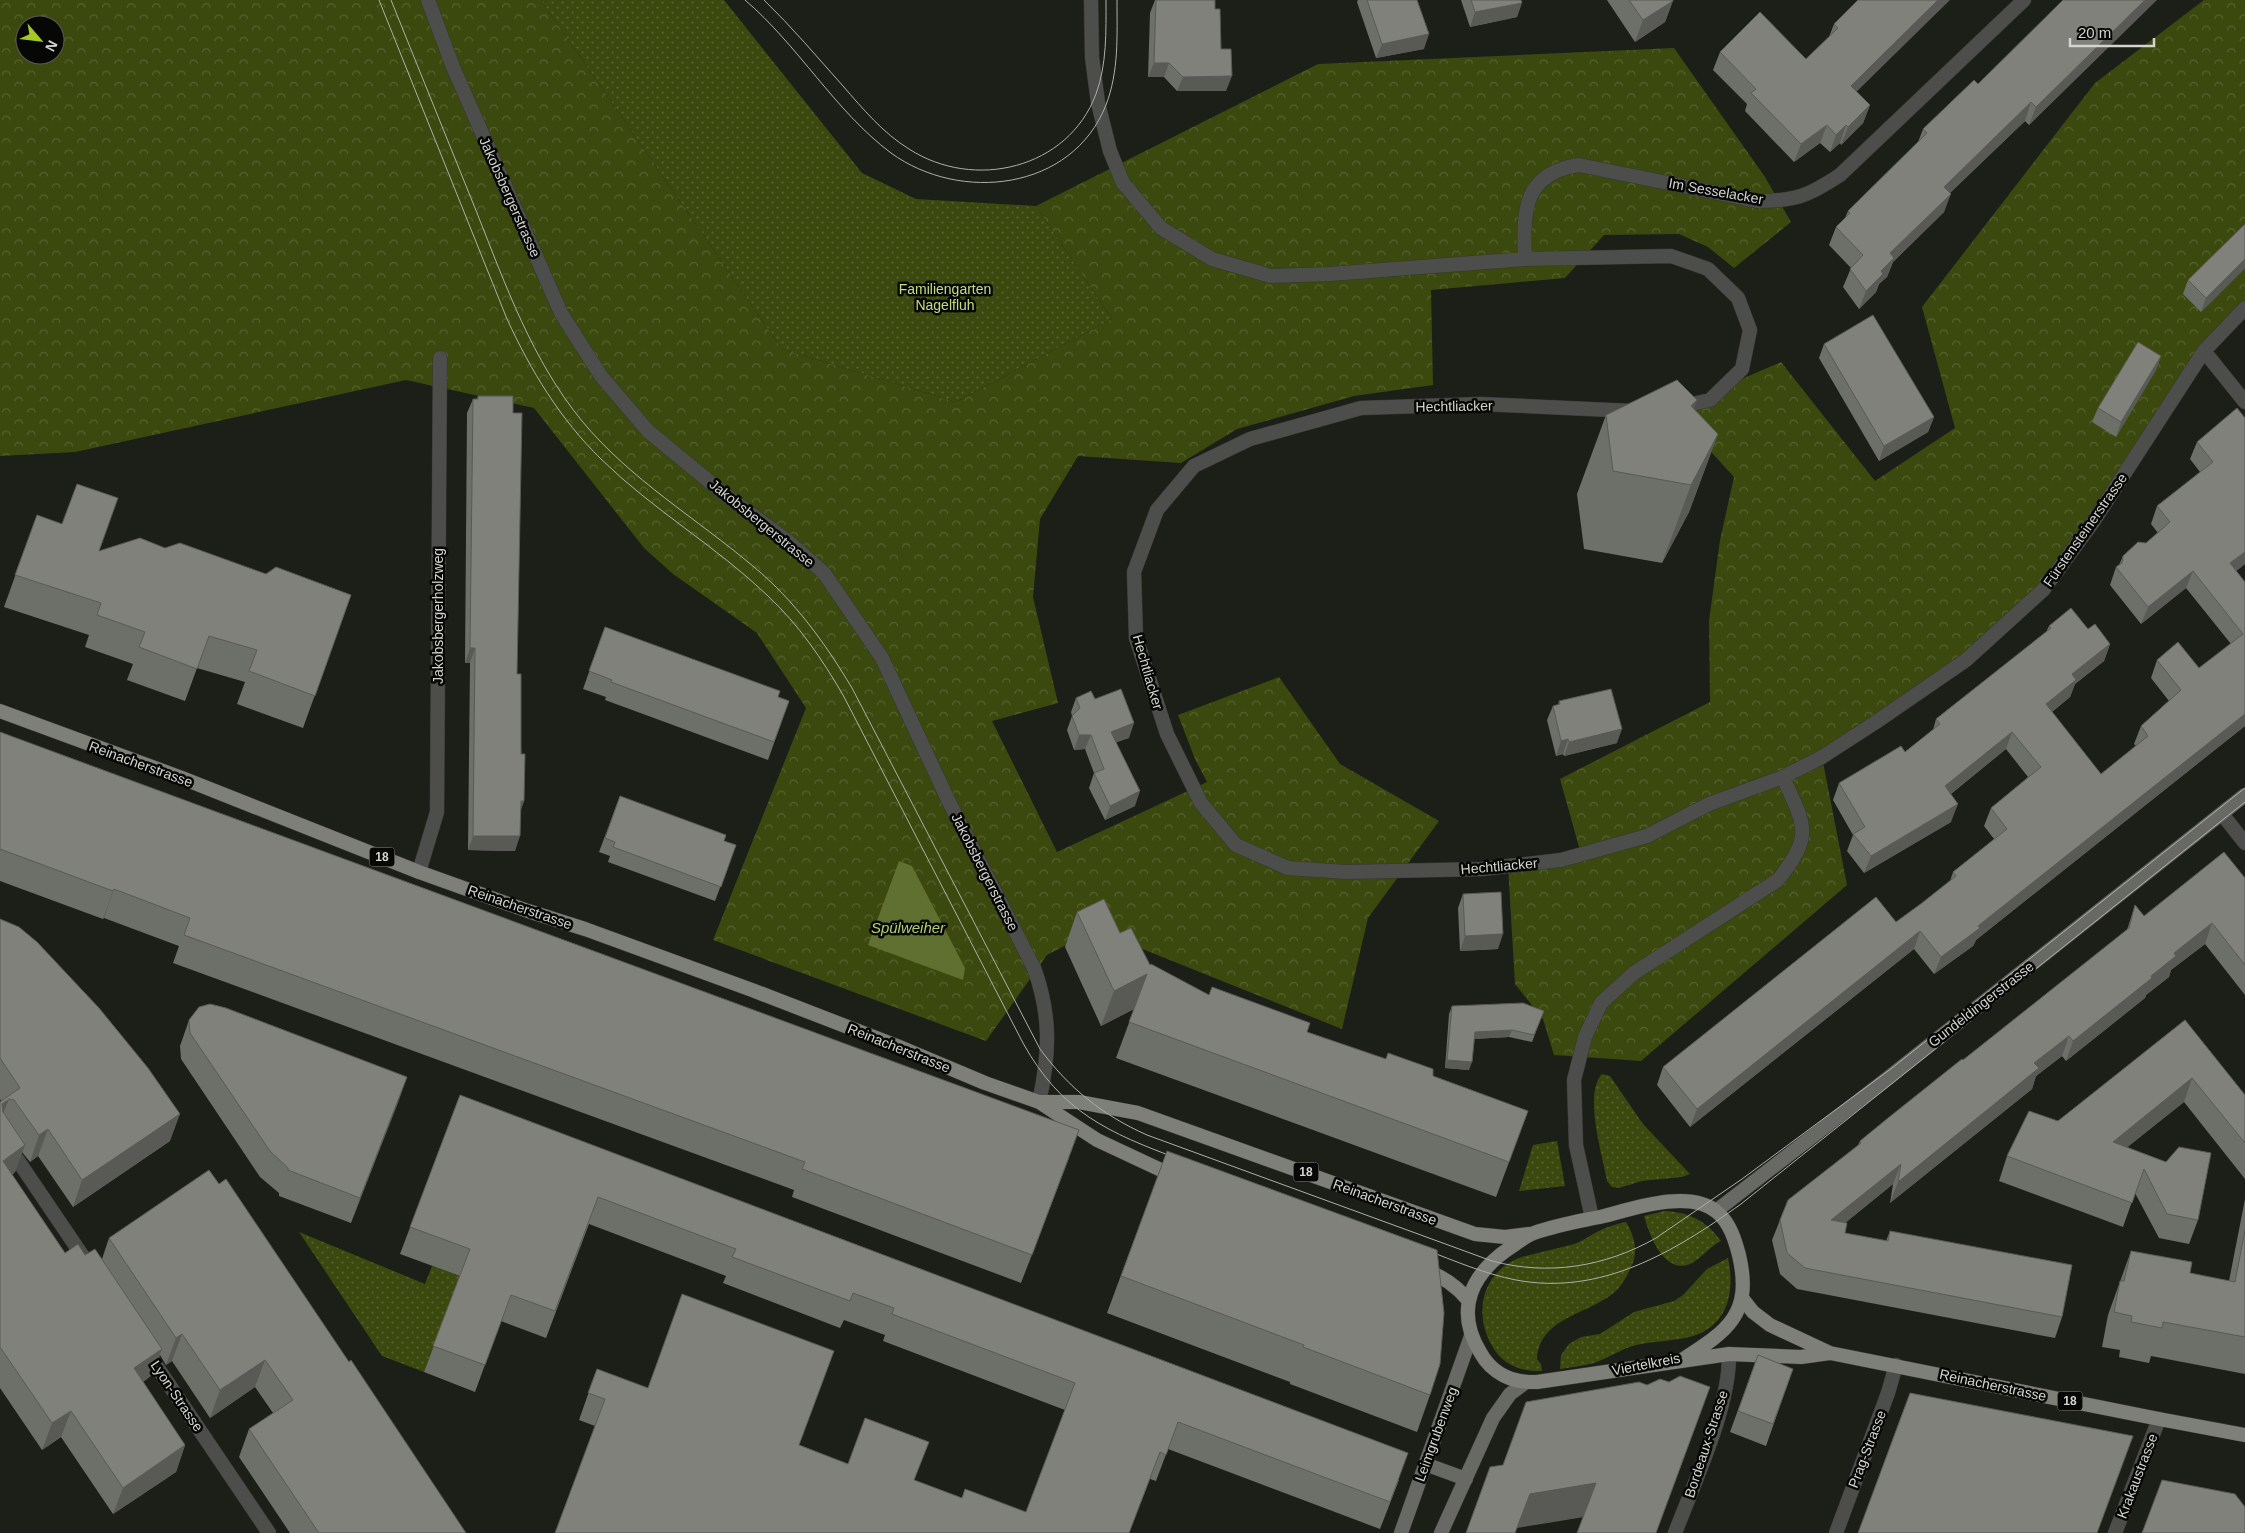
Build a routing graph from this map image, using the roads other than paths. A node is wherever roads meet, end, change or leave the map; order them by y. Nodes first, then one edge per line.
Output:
1 (428, 0) edge
2 (1091, 0) edge
3 (2024, 0) edge
4 (1525, 258) junction
5 (2245, 308) edge
6 (2204, 351) junction
7 (440, 358) dead end
8 (2245, 402) edge
9 (1665, 411) edge
10 (1648, 412) edge
11 (0, 711) edge
12 (1783, 777) junction
13 (2245, 795) edge
14 (2222, 814) junction
15 (2245, 844) edge
16 (418, 872) junction
17 (1040, 1102) junction
18 (0, 1134) edge
19 (1190, 1182) edge
20 (1716, 1211) junction
21 (1592, 1218) junction
22 (1532, 1234) junction
23 (1406, 1263) edge
24 (94, 1273) edge
25 (1742, 1298) junction
26 (1469, 1300) junction
27 (1471, 1336) junction
28 (138, 1338) edge
29 (1830, 1352) junction
30 (1729, 1354) junction
31 (1682, 1360) junction
32 (1896, 1365) junction
33 (1526, 1382) junction
34 (2159, 1419) junction
35 (2245, 1434) edge
36 (1425, 1464) junction
37 (1466, 1479) junction
38 (270, 1533) edge
39 (1401, 1533) edge
40 (1441, 1533) edge
41 (1675, 1533) edge
42 (1836, 1533) edge
43 (2115, 1533) edge

1 - 17 street, Jakobsbergerstrasse
2 - 4 street
3 - 4 street, Im Sesselacker
4 - 9 street
5 - 6 street, Fürstensteinerstrasse
6 - 8 street
6 - 12 street, Fürstensteinerstrasse
7 - 16 street, Jakobsbergerholzweg
10 - 12 street, Hechtliacker
11 - 16 main road, Reinacherstrasse / 18
12 - 21 street
13 - 14 main road, Gundeldingerstrasse
14 - 15 street
14 - 20 main road, Gundeldingerstrasse
16 - 17 main road, Reinacherstrasse / 18
17 - 19 main road, Reinacherstrasse / 18
17 - 22 main road, Reinacherstrasse / 18
18 - 24 street
20 - 21 main road, Viertelkreis / 18
20 - 25 main road, Viertelkreis
21 - 22 main road, Viertelkreis / 18
22 - 26 main road, Viertelkreis
23 - 26 main road
25 - 29 main road, Reinacherstrasse / 18
25 - 31 main road, Viertelkreis
26 - 27 main road, Viertelkreis / 18
27 - 33 main road, Viertelkreis / 18
27 - 36 main road, Leimgrubenweg
28 - 38 street, Lyon-Strasse
29 - 30 main road, Reinacherstrasse / 18
29 - 32 main road, Reinacherstrasse / 18
30 - 31 main road, Reinacherstrasse / 18
30 - 41 street, Bordeaux-Strasse
31 - 33 main road, Viertelkreis / 18
32 - 34 main road, Reinacherstrasse / 18
32 - 42 street, Prag-Strasse
33 - 37 main road
34 - 35 main road, Reinacherstrasse / 18
34 - 43 street, Krakaustrasse
36 - 37 main road
36 - 39 main road, Leimgrubenweg
37 - 40 main road

